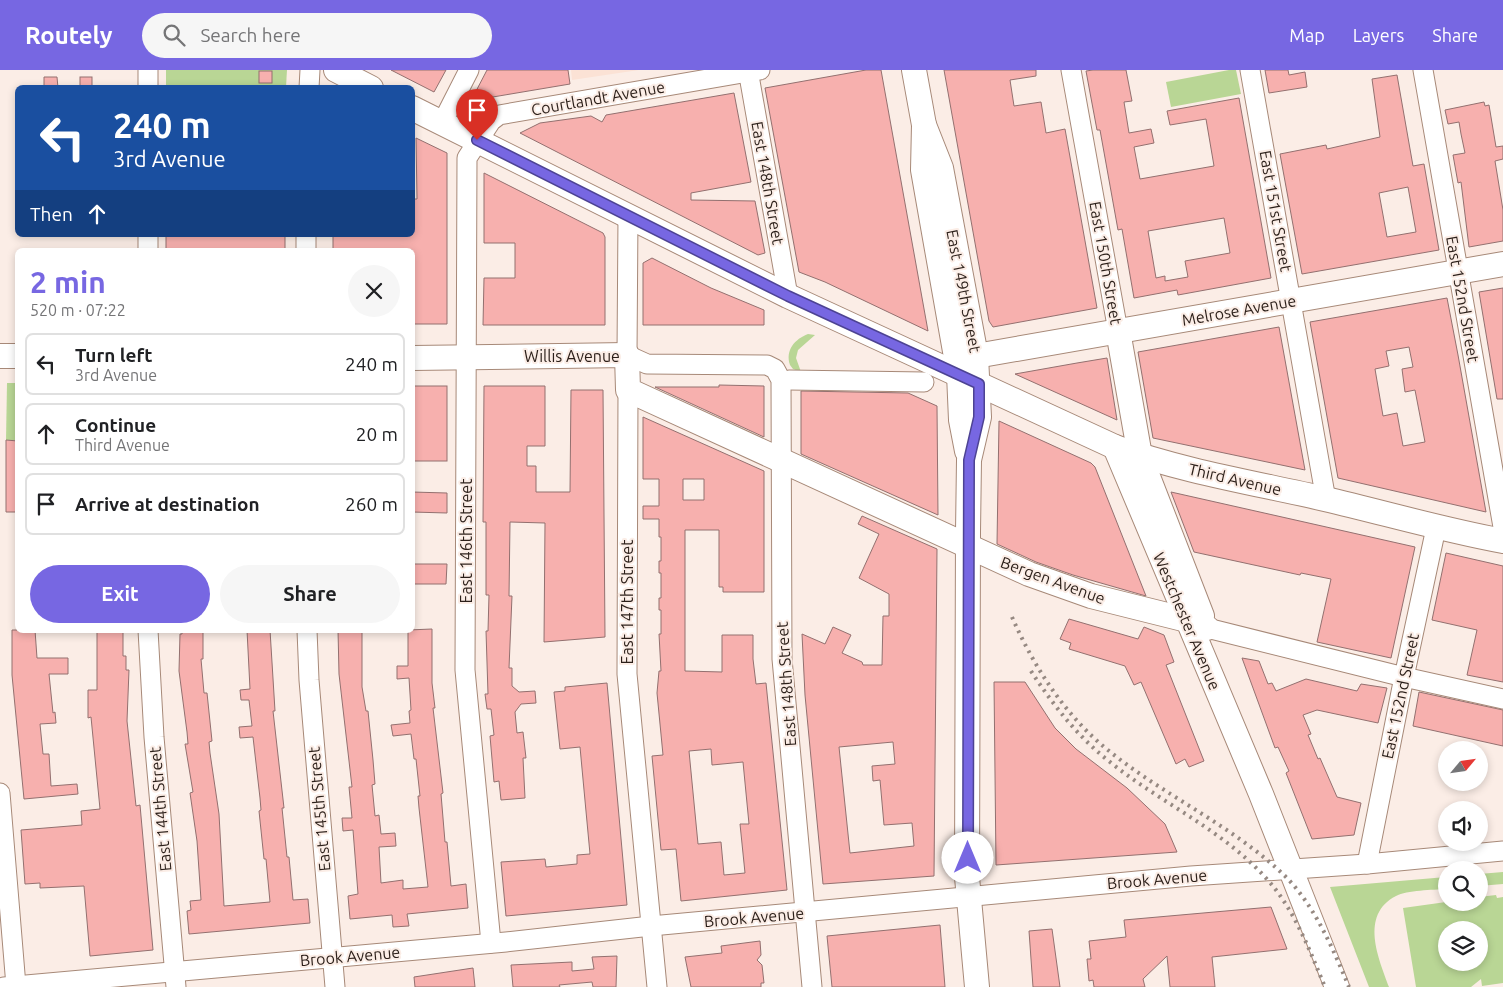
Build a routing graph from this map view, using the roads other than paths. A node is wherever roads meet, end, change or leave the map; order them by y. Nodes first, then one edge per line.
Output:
1 (148, 70) edge
2 (310, 70) edge
3 (336, 70) edge
4 (469, 70) edge
5 (914, 70) edge
6 (1071, 70) edge
7 (1250, 70) edge
8 (1423, 70) edge
9 (752, 71) edge
10 (148, 85) edge
11 (309, 85) edge
12 (365, 85) edge
13 (415, 110) edge
14 (442, 123) junction
15 (924, 126) junction
16 (477, 140) junction
17 (628, 216) junction
18 (1503, 264) edge
19 (1459, 272) junction
20 (788, 296) junction
21 (1292, 300) junction
22 (1118, 331) junction
23 (627, 355) junction
24 (0, 356) edge
25 (15, 356) edge
26 (976, 356) junction
27 (466, 357) junction
28 (415, 358) edge
29 (950, 377) junction
30 (785, 380) junction
31 (628, 390) junction
32 (1115, 446) junction
33 (1140, 456) junction
34 (782, 460) junction
35 (1326, 500) junction
36 (1503, 527) edge
37 (1436, 528) junction
38 (1503, 541) edge
39 (968, 548) junction
40 (1197, 624) junction
41 (148, 633) edge
42 (307, 633) edge
43 (1404, 677) junction
44 (1503, 699) edge
45 (0, 794) edge
46 (1503, 851) edge
47 (1367, 864) junction
48 (1290, 868) junction
49 (968, 897) junction
50 (806, 912) junction
51 (651, 926) junction
52 (491, 943) junction
53 (332, 958) junction
54 (175, 979) edge
55 (10, 986) edge
56 (335, 987) edge
57 (657, 987) edge
58 (812, 987) edge
59 (976, 987) edge
60 (1337, 987) edge

1 - 10 street
2 - 11 street
3 - 12 main road
4 - 14 street
5 - 15 main road, East 149th Street
6 - 22 street, East 150th Street
7 - 21 street, East 151st Street
8 - 19 street, East 152nd Street
9 - 16 street, Courtlandt Avenue
9 - 20 street, East 148th Street
13 - 14 main road, Third Avenue
14 - 16 main road, Third Avenue
15 - 26 main road, East 149th Street
15 - 29 main road, East 149th Street
16 - 17 main road, Third Avenue
16 - 27 street, East 146th Street
17 - 20 main road, Third Avenue
17 - 23 street, East 147th Street
18 - 19 main road, Melrose Avenue
19 - 21 main road, Melrose Avenue
19 - 36 street, East 152nd Street
20 - 29 main road, Third Avenue
21 - 22 main road, Melrose Avenue
21 - 35 street, East 151st Street
22 - 26 main road, Melrose Avenue
22 - 33 main road, East 150th Street
23 - 27 main road, Willis Avenue
23 - 30 street, Willis Avenue
23 - 31 main road, East 147th Street
24 - 25 main road
26 - 29 main road, East 149th Street
27 - 28 main road, Willis Avenue
27 - 52 street, East 146th Street
29 - 30 street
29 - 32 main road, Third Avenue
29 - 39 main road, East 149th Street
30 - 34 street, East 148th Street
31 - 34 main road, Bergen Avenue
31 - 51 street, East 147th Street
32 - 33 main road, Third Avenue
32 - 40 main road, Westchester Avenue
33 - 35 main road, Third Avenue
33 - 40 main road, Westchester Avenue
34 - 39 main road, Bergen Avenue
34 - 50 street, East 148th Street
35 - 37 main road, Third Avenue
37 - 38 main road, Third Avenue
37 - 43 street, East 152nd Street
39 - 40 main road, Bergen Avenue
39 - 49 main road, East 149th Street
40 - 43 street, Bergen Avenue
40 - 48 main road, Westchester Avenue
41 - 54 street, East 144th Street
42 - 53 street, East 145th Street
43 - 44 street, Bergen Avenue
43 - 47 street, East 152nd Street
45 - 55 street
46 - 47 street, Brook Avenue
47 - 48 street, Brook Avenue
48 - 49 street, Brook Avenue
48 - 60 main road, Westchester Avenue
49 - 50 street, Brook Avenue
49 - 59 main road, East 149th Street
50 - 51 street, Brook Avenue
50 - 58 street, East 148th Street
51 - 52 street, Brook Avenue
51 - 57 street, East 147th Street
52 - 53 street, Brook Avenue
53 - 54 street, Brook Avenue
53 - 56 street, East 145th Street
54 - 55 street, Brook Avenue

